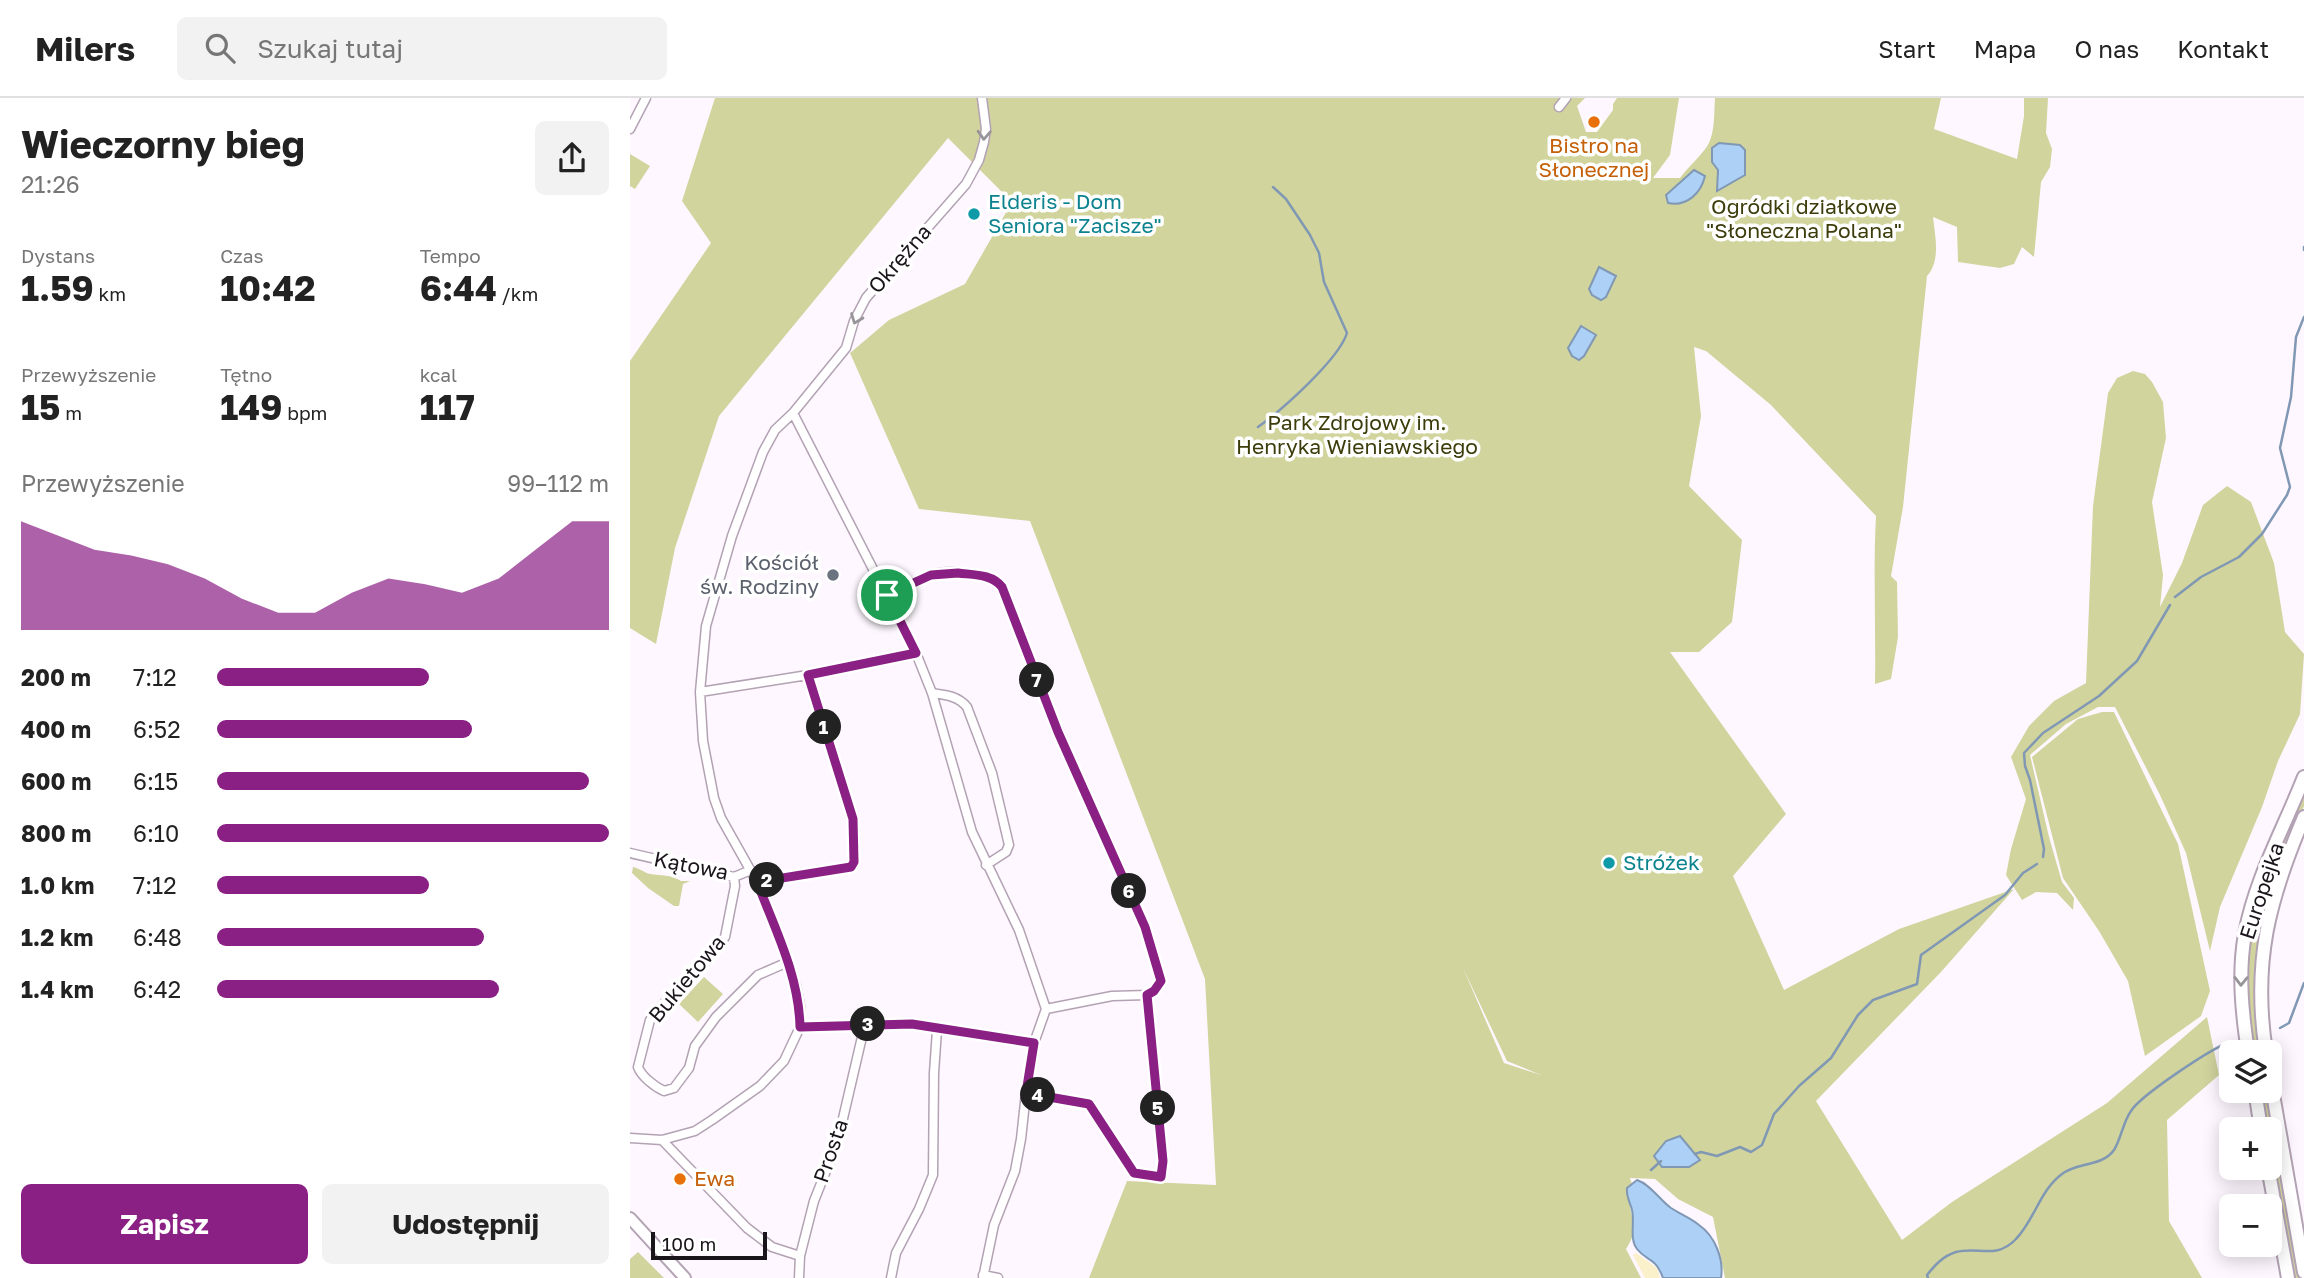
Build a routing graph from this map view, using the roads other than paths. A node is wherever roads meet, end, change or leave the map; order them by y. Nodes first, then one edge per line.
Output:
1 (646, 98) edge
2 (982, 98) edge
3 (1566, 98) edge
4 (1559, 107) dead end
5 (630, 129) edge
6 (793, 413) junction
7 (887, 595) junction
8 (916, 653) junction
9 (808, 675) junction
10 (699, 692) junction
11 (932, 693) junction
12 (2304, 777) edge
13 (2304, 817) edge
14 (630, 853) edge
15 (986, 864) junction
16 (751, 870) junction
17 (734, 877) junction
18 (757, 882) junction
19 (788, 962) junction
20 (1147, 995) junction
21 (1046, 1009) junction
22 (866, 1024) junction
23 (800, 1027) junction
24 (937, 1030) junction
25 (2247, 1040) edge
26 (2264, 1040) edge
27 (1034, 1043) junction
28 (1026, 1093) junction
29 (2275, 1103) edge
30 (630, 1138) edge
31 (662, 1140) junction
32 (2270, 1180) edge
33 (630, 1218) edge
34 (800, 1255) junction
35 (2304, 1272) edge
36 (983, 1276) edge
37 (685, 1278) edge
38 (799, 1278) edge
39 (891, 1278) edge
40 (998, 1278) edge
41 (2288, 1278) edge

1 - 5 street
2 -> 6 street, Okrężna
3 - 4 street
6 - 7 street
6 - 10 street, Okrężna
7 - 8 street
7 - 20 street
8 - 9 street
8 - 11 street
9 - 10 street
9 - 18 street, Kątowa
10 - 16 street, Okrężna
11 - 15 street
11 - 15 street
12 -> 25 main road, Europejka
13 - 26 main road, Europejka
14 - 17 street, Kątowa
15 - 21 street
16 - 17 street, Kątowa
16 - 18 street, Okrężna
17 - 19 street, Bukietowa
18 - 19 street, Okrężna
19 - 23 street, Okrężna
20 - 21 street
20 - 28 street
21 - 27 street
22 - 23 street
22 - 24 street
22 - 34 street, Prosta
23 - 31 street
24 - 27 street
24 - 39 street
27 - 28 street
28 - 36 street
29 - 35 main road
30 - 31 street
31 - 34 street
32 - 41 main road
33 - 37 street
34 - 38 street, Prosta
36 - 40 street

